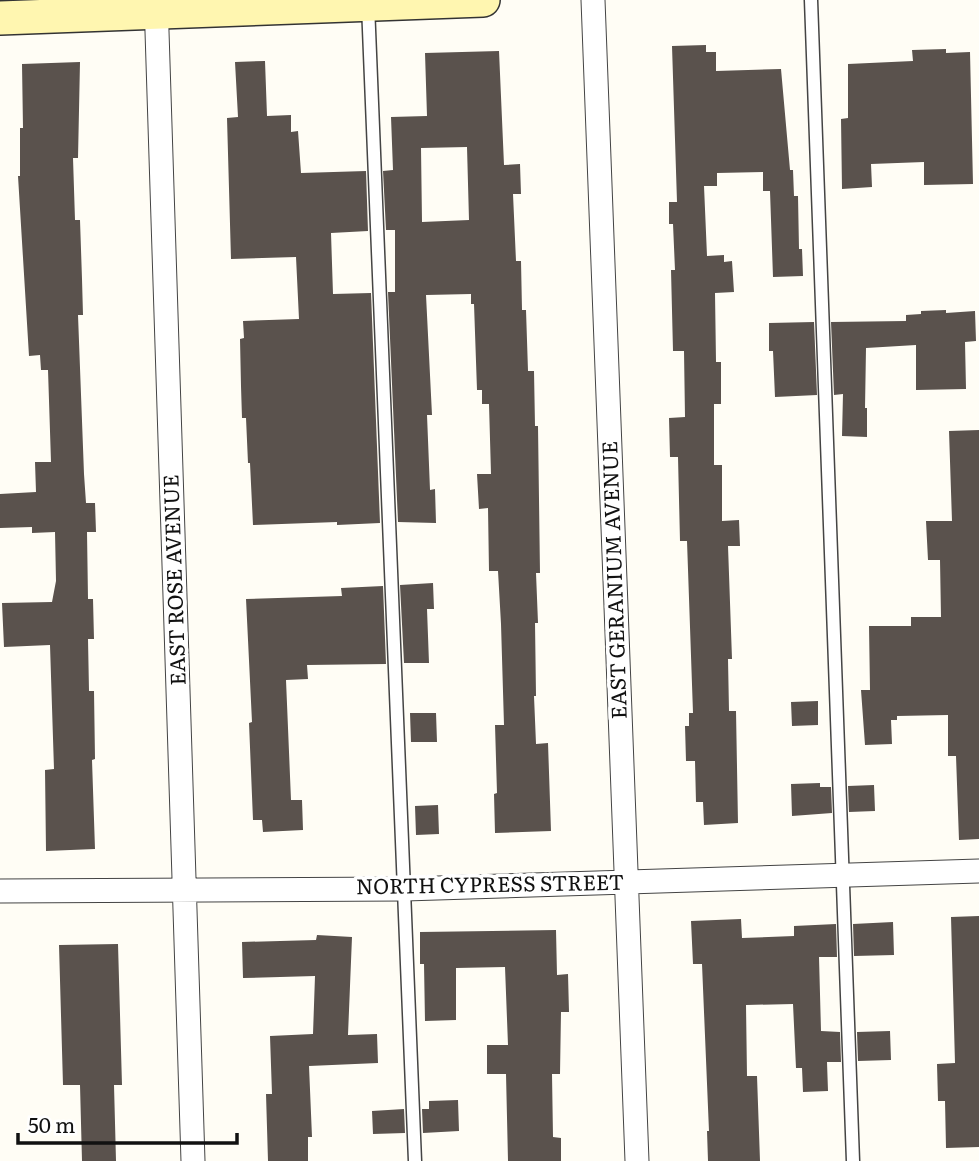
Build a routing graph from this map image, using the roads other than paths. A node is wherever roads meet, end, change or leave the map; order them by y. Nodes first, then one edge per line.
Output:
1 (483, 0) edge
2 (593, 0) edge
3 (811, 0) edge
4 (368, 5) junction
5 (156, 6) edge
6 (0, 18) edge
7 (979, 871) edge
8 (841, 875) junction
9 (627, 882) junction
10 (185, 889) junction
11 (405, 889) junction
12 (0, 891) edge
13 (193, 1161) edge
14 (415, 1161) edge
15 (636, 1161) edge
16 (853, 1161) edge

1 - 4 street
2 - 9 street, EAST GERANIUM AVENUE
3 - 8 lane
4 - 5 street
4 - 11 lane
5 - 6 street
5 - 10 street, EAST ROSE AVENUE
7 - 8 street, NORTH CYPRESS STREET
8 - 9 street, NORTH CYPRESS STREET
8 - 16 lane
9 - 11 street, NORTH CYPRESS STREET
9 - 15 street, EAST GERANIUM AVENUE
10 - 11 street, NORTH CYPRESS STREET
10 - 12 street, NORTH CYPRESS STREET
10 - 13 street, EAST ROSE AVENUE
11 - 14 lane

